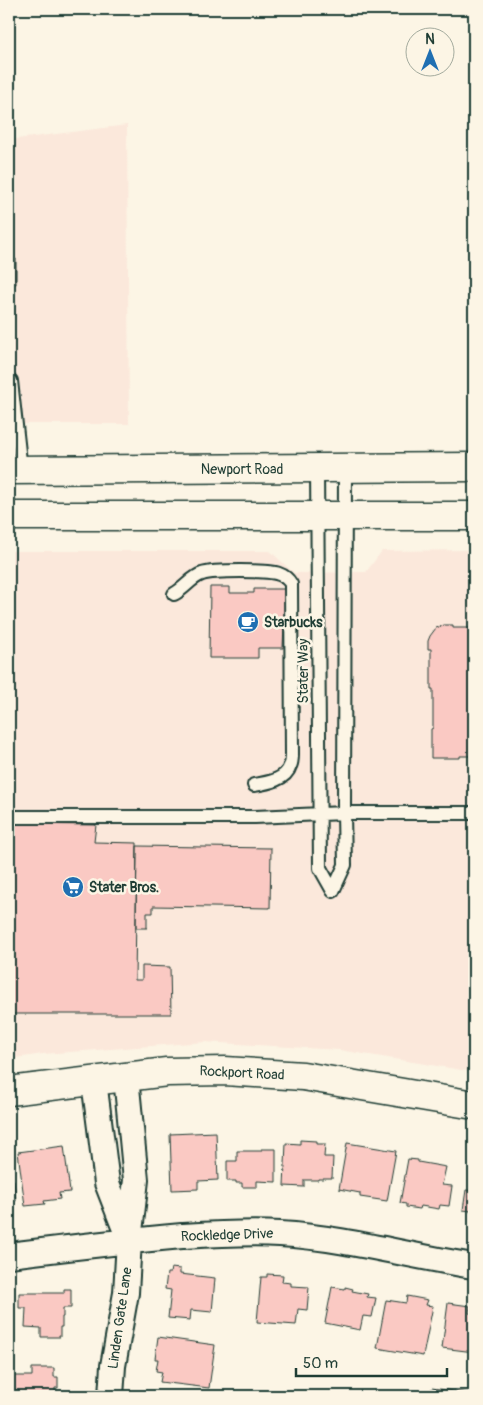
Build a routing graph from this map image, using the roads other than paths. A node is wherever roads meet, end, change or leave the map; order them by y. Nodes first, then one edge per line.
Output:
1 (9, 380) edge
2 (474, 467) edge
3 (317, 468) junction
4 (345, 468) junction
5 (15, 470) edge
6 (9, 516) edge
7 (317, 516) junction
8 (345, 516) junction
9 (474, 516) edge
10 (174, 594) dead end
11 (254, 785) dead end
12 (344, 813) junction
13 (474, 813) edge
14 (319, 814) junction
15 (9, 817) edge
16 (126, 1077) junction
17 (94, 1081) junction
18 (9, 1091) edge
19 (474, 1105) edge
20 (134, 1160) junction
21 (104, 1163) junction
22 (129, 1240) junction
23 (9, 1255) edge
24 (474, 1266) edge
25 (111, 1396) edge

1 - 5 lane
2 - 4 main road, Newport Road
3 - 4 main road, Newport Road
3 - 5 main road, Newport Road
3 - 7 lane, Stater Way
4 - 8 lane
6 - 7 main road
7 - 8 main road
7 - 14 lane, Stater Way
8 - 9 main road
8 - 12 lane
10 - 11 lane
12 - 13 lane
12 - 14 lane
12 - 14 lane, Stater Way
14 - 15 lane
16 - 17 main road, Rockport Road
16 - 19 main road, Rockport Road
16 - 20 street, Linden Gate Lane
17 - 18 main road, Rockport Road
17 - 21 street, Linden Gate Lane
20 - 21 street
20 - 22 street, Linden Gate Lane
21 - 22 street, Linden Gate Lane
22 - 23 street, Rockledge Drive
22 - 24 street, Rockledge Drive
22 - 25 street, Linden Gate Lane

